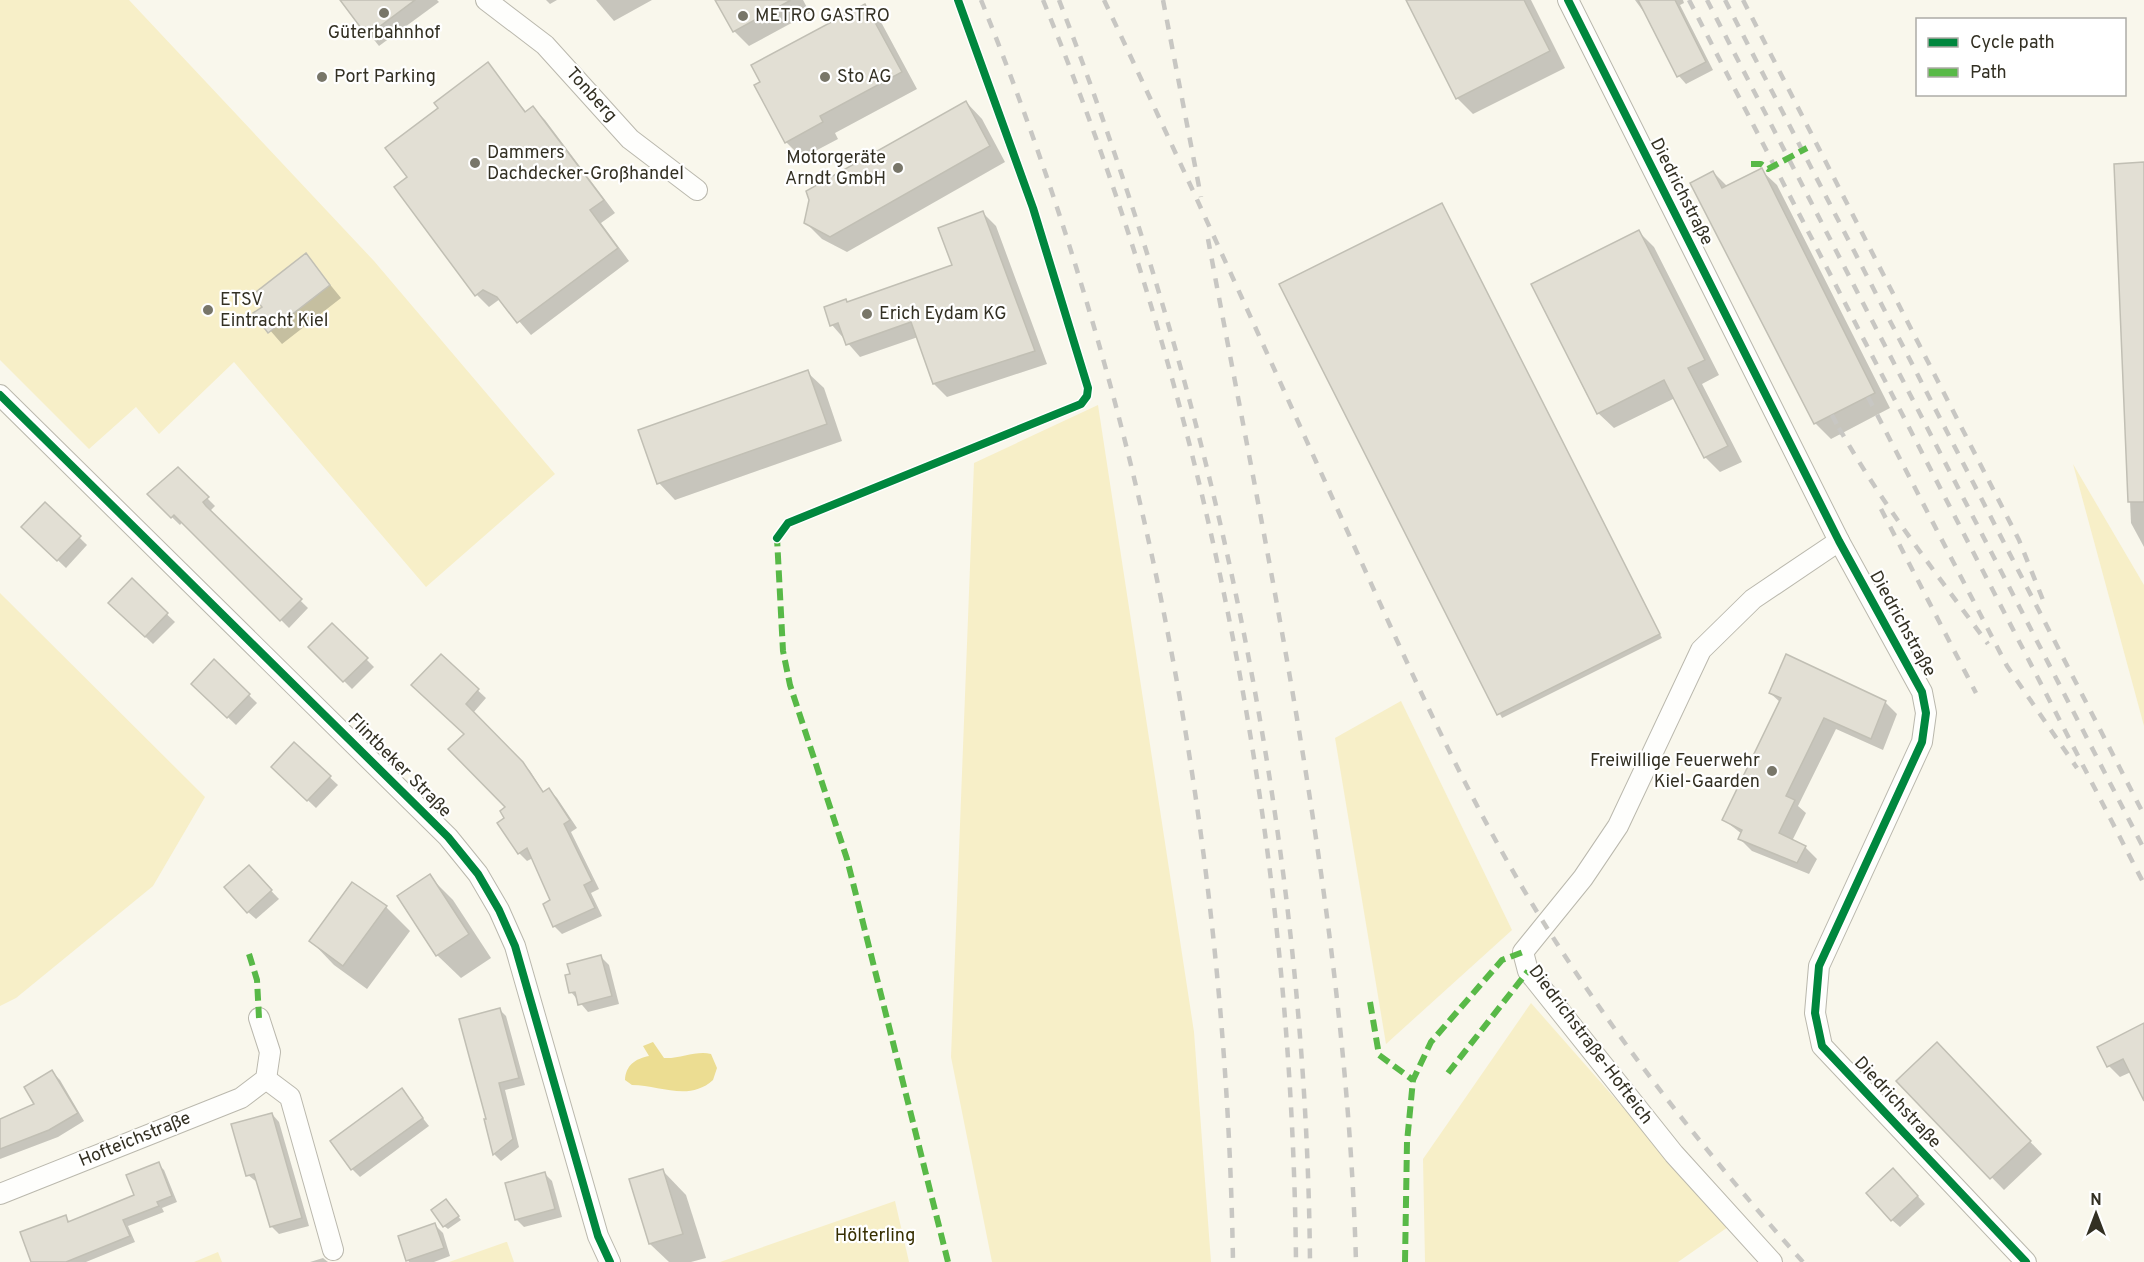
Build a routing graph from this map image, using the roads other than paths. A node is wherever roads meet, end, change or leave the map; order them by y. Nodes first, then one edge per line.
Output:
1 (486, 0) edge
2 (1568, 0) edge
3 (697, 190) dead end
4 (0, 395) edge
5 (1839, 541) junction
6 (259, 1018) dead end
7 (266, 1079) junction
8 (0, 1194) edge
9 (333, 1250) dead end
10 (610, 1262) edge
11 (1772, 1262) edge
12 (2026, 1262) edge

1 - 3 street, Tonberg
2 - 5 street, Diedrichstraße
4 - 10 street, Flintbeker Straße
5 - 11 street, Diedrichstraße-Hofteich
5 - 12 street, Diedrichstraße
6 - 7 street
7 - 8 street, Hofteichstraße
7 - 9 street

